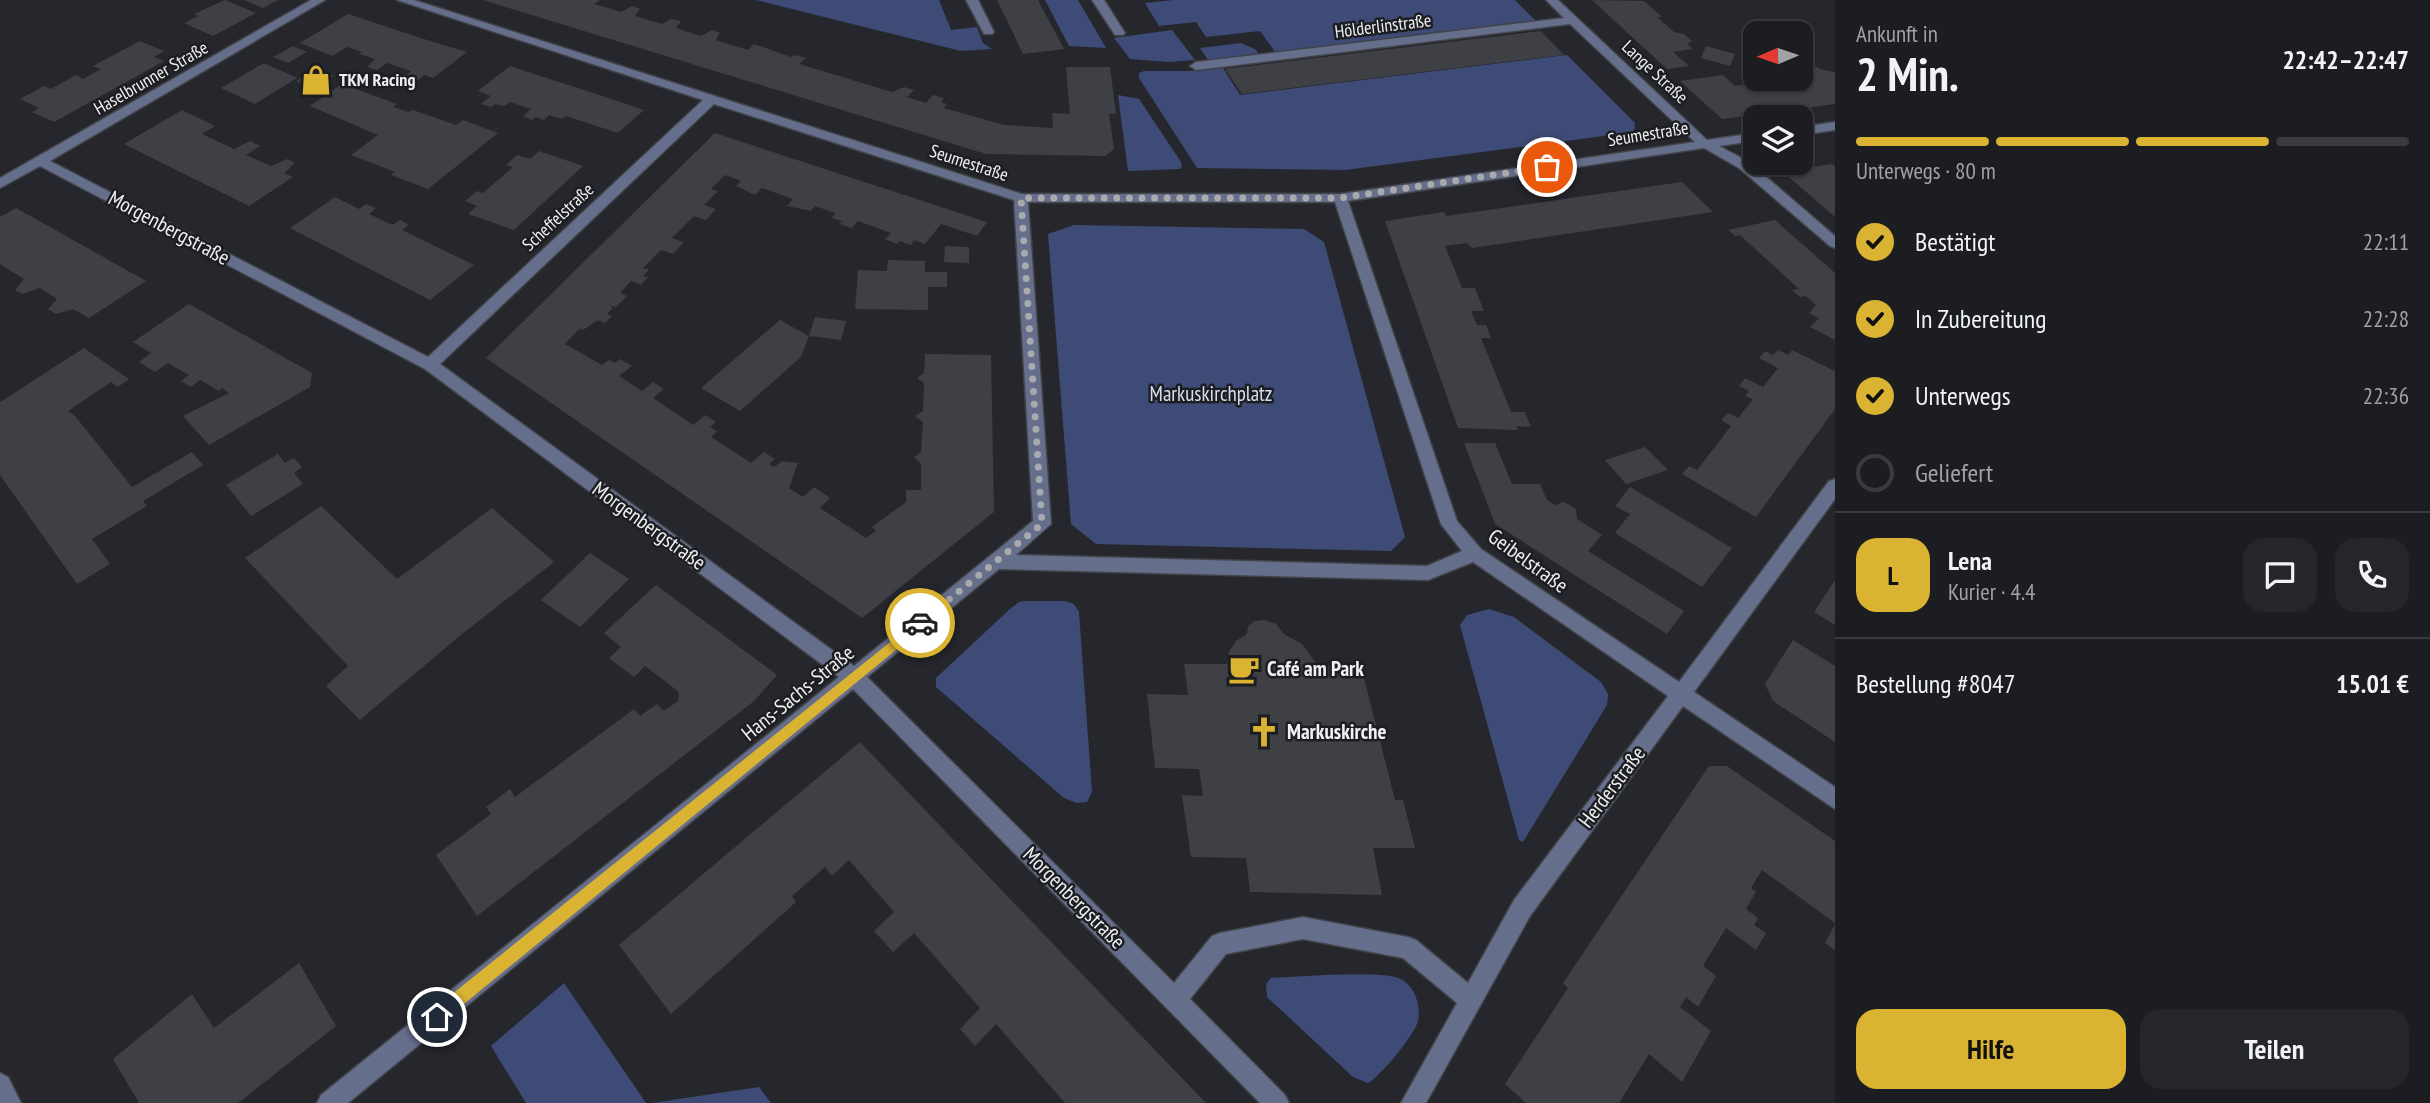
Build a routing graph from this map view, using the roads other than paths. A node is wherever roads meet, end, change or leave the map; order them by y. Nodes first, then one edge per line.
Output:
1 (318, 0) edge
2 (403, 0) edge
3 (972, 0) edge
4 (1098, 0) edge
5 (1552, 0) edge
6 (1573, 20) junction
7 (988, 32) dead end
8 (1119, 33) dead end
9 (1196, 66) dead end
10 (713, 98) junction
11 (1835, 127) edge
12 (1813, 130) edge
13 (1743, 138) edge
14 (1703, 143) junction
15 (42, 162) junction
16 (0, 184) edge
17 (1021, 198) junction
18 (1340, 198) junction
19 (1835, 243) edge
20 (429, 365) junction
21 (1835, 486) edge
22 (1475, 554) junction
23 (995, 562) junction
24 (854, 677) junction
25 (1680, 695) junction
26 (1835, 799) edge
27 (1175, 1000) junction
28 (1471, 1000) junction
29 (0, 1085) edge
30 (9, 1103) edge
31 (329, 1103) edge
32 (1277, 1103) edge
33 (1413, 1103) edge

1 - 15 street, Haselbrunner Straße
2 - 10 street, Seumestraße
3 - 7 street
4 - 8 street
5 - 6 street, Lange Straße
6 - 9 street, Hölderlinstraße
6 - 14 street, Lange Straße
10 - 17 street, Seumestraße
10 - 20 street, Scheffelstraße
11 - 12 street
13 - 14 street, Seumestraße
14 - 18 street, Seumestraße
14 - 19 street, Lange Straße
15 - 16 street, Haselbrunner Straße
15 - 20 street, Morgenbergstraße
17 - 18 street, Seumestraße
17 - 23 street, Hans-Sachs-Straße
18 - 22 street, Geibelstraße
20 - 24 street, Morgenbergstraße
21 - 25 street, Herderstraße
22 - 23 street
22 - 25 street, Geibelstraße
23 - 24 street, Hans-Sachs-Straße
24 - 27 street, Morgenbergstraße
24 - 31 street, Hans-Sachs-Straße
25 - 26 street, Geibelstraße
25 - 28 street, Herderstraße
27 - 28 street
27 - 32 street, Morgenbergstraße
28 - 33 street, Herderstraße
29 - 30 street

